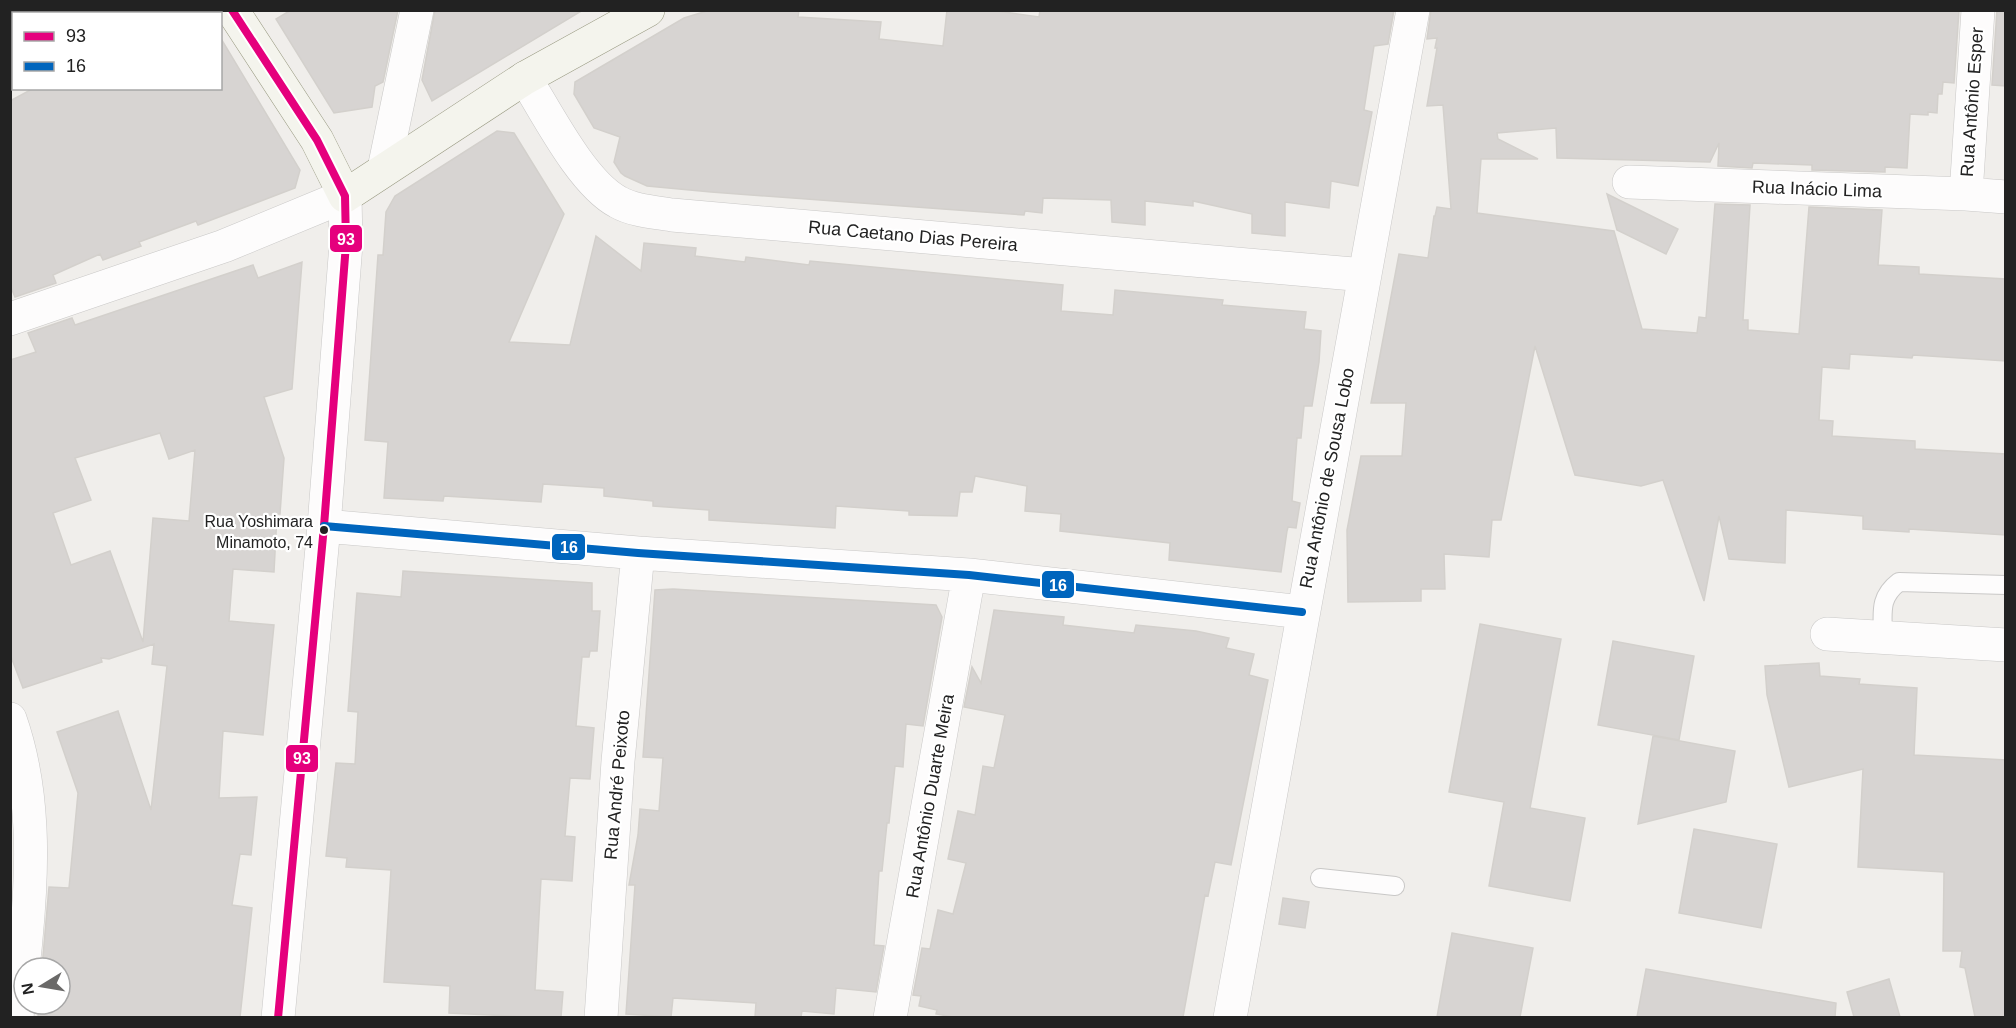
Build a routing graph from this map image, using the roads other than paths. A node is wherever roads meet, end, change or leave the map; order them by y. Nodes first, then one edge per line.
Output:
1 (232, 10) edge
2 (417, 10) edge
3 (648, 10) edge
4 (1413, 10) edge
5 (1978, 10) edge
6 (525, 78) junction
7 (384, 169) junction
8 (1629, 182) dead end
9 (1966, 194) junction
10 (345, 196) junction
11 (2006, 197) edge
12 (1365, 275) junction
13 (10, 319) edge
14 (324, 526) junction
15 (638, 553) junction
16 (969, 575) junction
17 (2006, 585) edge
18 (1302, 612) junction
19 (1827, 634) dead end
20 (1882, 637) junction
21 (2006, 645) edge
22 (10, 719) edge
23 (1320, 878) dead end
24 (1395, 886) dead end
25 (22, 956) edge
26 (278, 1017) edge
27 (601, 1017) edge
28 (890, 1017) edge
29 (1230, 1017) edge

1 - 10 main road
2 - 7 street
3 - 6 main road
4 - 12 street, Rua Antônio de Sousa Lobo
5 - 9 street, Rua Antônio Esper
6 - 7 main road
6 - 12 street, Rua Caetano Dias Pereira
7 - 10 main road
8 - 9 street, Rua Inácio Lima
9 - 11 street, Rua Inácio Lima
10 - 13 street
10 - 14 street
12 - 18 street, Rua Antônio de Sousa Lobo
14 - 15 street
14 - 26 street
15 - 16 street
15 - 27 street, Rua André Peixoto
16 - 18 street
16 - 28 street, Rua Antônio Duarte Meira
17 - 20 lane
18 - 29 street, Rua Antônio de Sousa Lobo
19 - 20 street
20 - 21 street
22 - 25 street
23 - 24 lane

